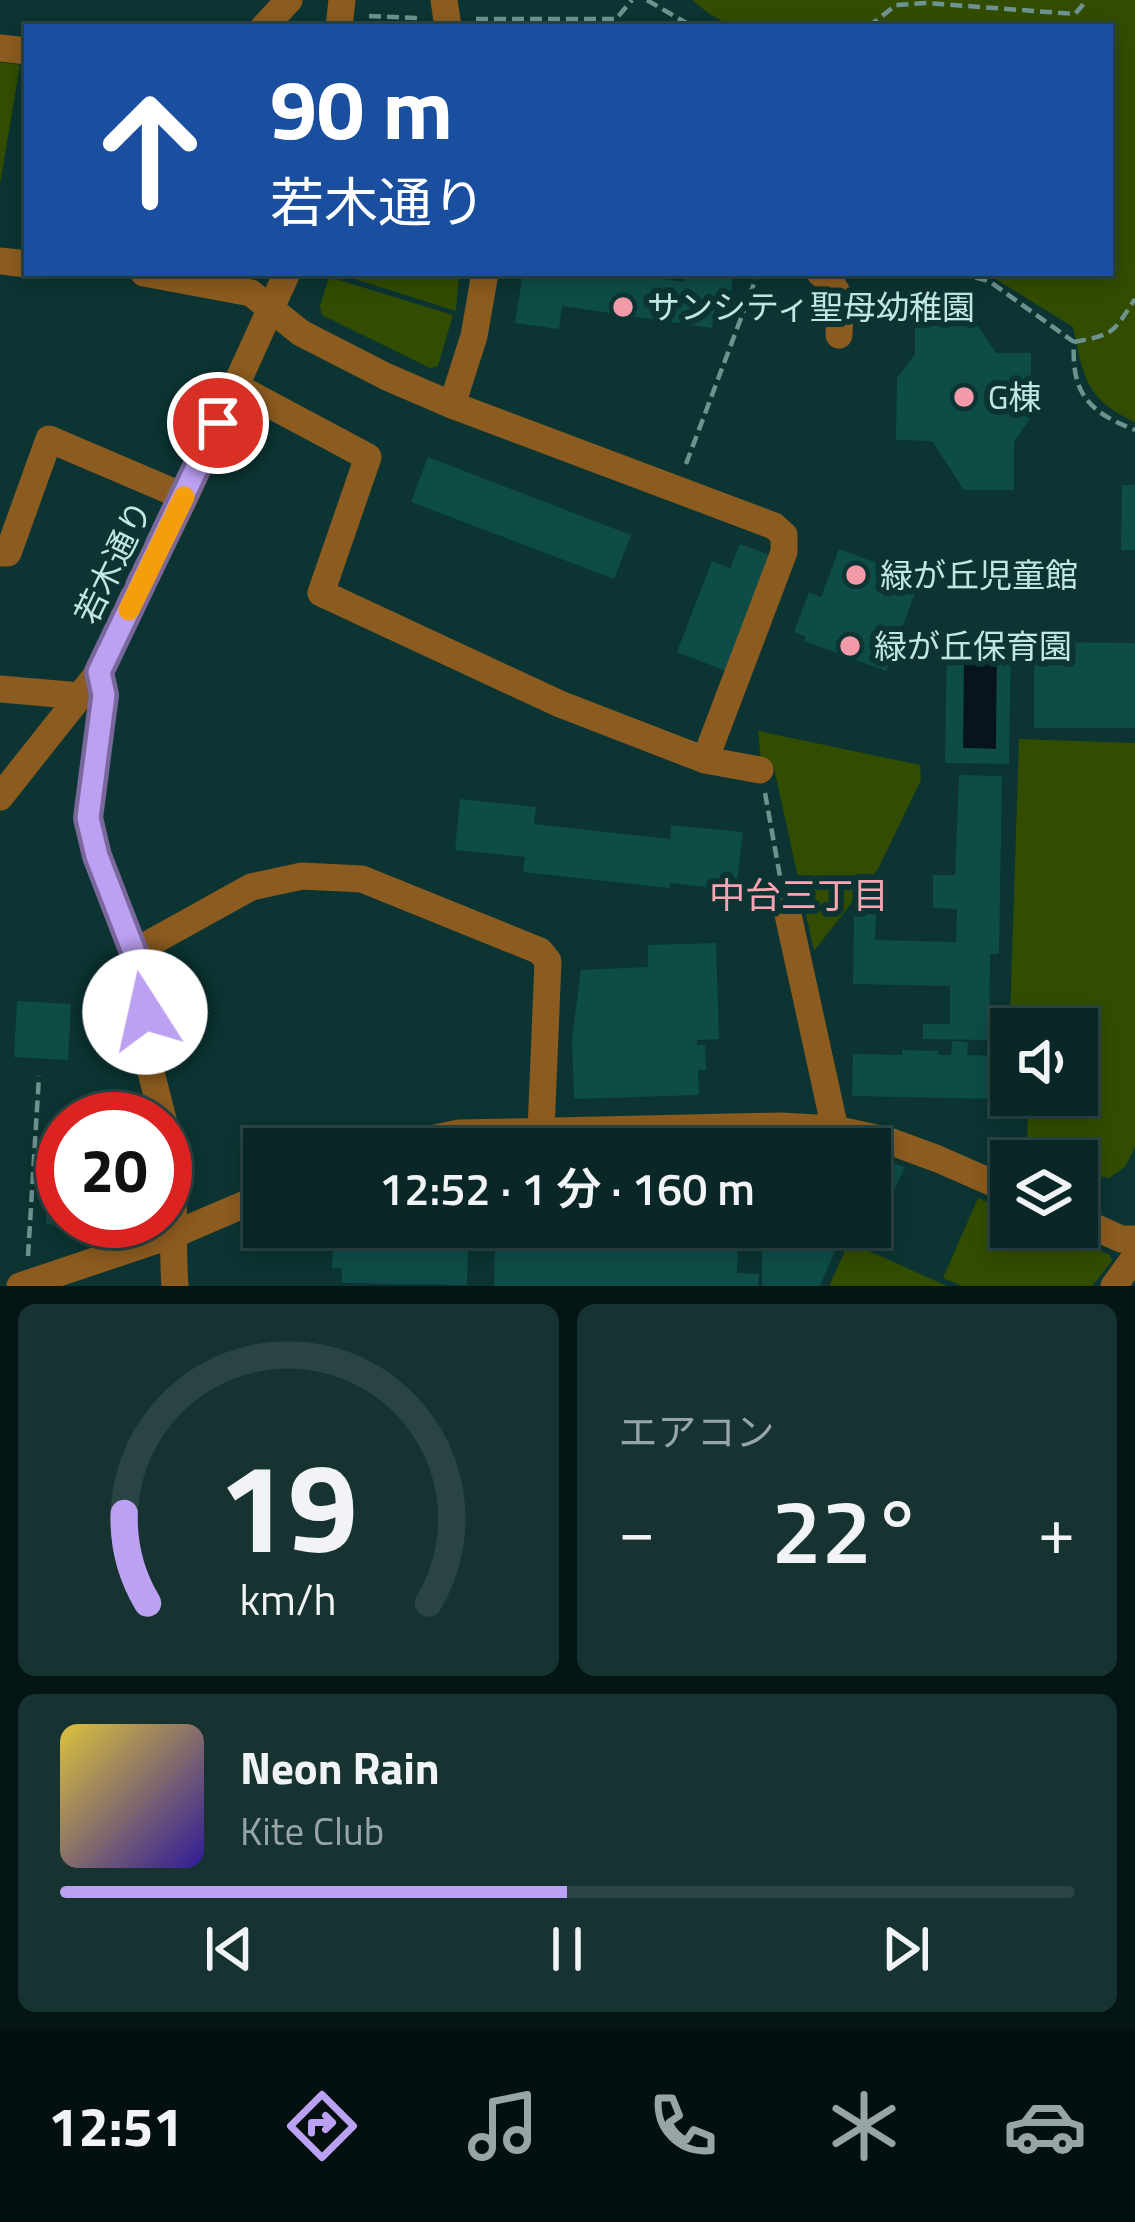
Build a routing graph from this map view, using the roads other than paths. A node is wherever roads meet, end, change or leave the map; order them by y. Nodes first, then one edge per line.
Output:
1 (289, 0) edge
2 (267, 24) edge
3 (160, 276) edge
4 (286, 276) edge
5 (485, 276) edge
6 (826, 276) edge
7 (272, 310) junction
8 (839, 334) dead end
9 (235, 386) junction
10 (452, 405) junction
11 (184, 496) junction
12 (0, 553) edge
13 (99, 672) junction
14 (0, 689) edge
15 (80, 697) junction
16 (705, 760) junction
17 (760, 770) road end
18 (0, 797) edge
19 (787, 910) road end
20 (134, 952) junction
21 (156, 1092) edge
22 (541, 1128) edge
23 (684, 1128) edge
24 (817, 1128) edge
25 (835, 1128) edge
26 (891, 1142) edge
27 (990, 1182) edge
28 (243, 1205) edge
29 (192, 1227) edge
30 (1098, 1229) edge
31 (1135, 1240) edge
32 (129, 1248) edge
33 (172, 1248) edge
34 (1135, 1258) edge
35 (24, 1280) edge
36 (175, 1286) edge
37 (1114, 1286) edge

1 - 2 street
3 - 7 street
4 - 7 street, 若木通り
5 - 10 street
6 - 8 street
7 - 9 street, 若木通り
7 - 10 street
9 - 11 street, 若木通り
9 - 16 street
10 - 16 street
11 - 12 street
11 - 13 street, 若木通り
13 - 15 street, 若木通り
13 - 20 street
14 - 15 street
15 - 18 street, 若木通り
16 - 17 street
19 - 25 street
20 - 21 street
20 - 22 street
23 - 24 street
26 - 27 street
28 - 29 street
30 - 31 street
32 - 35 street
33 - 36 street
34 - 37 street

